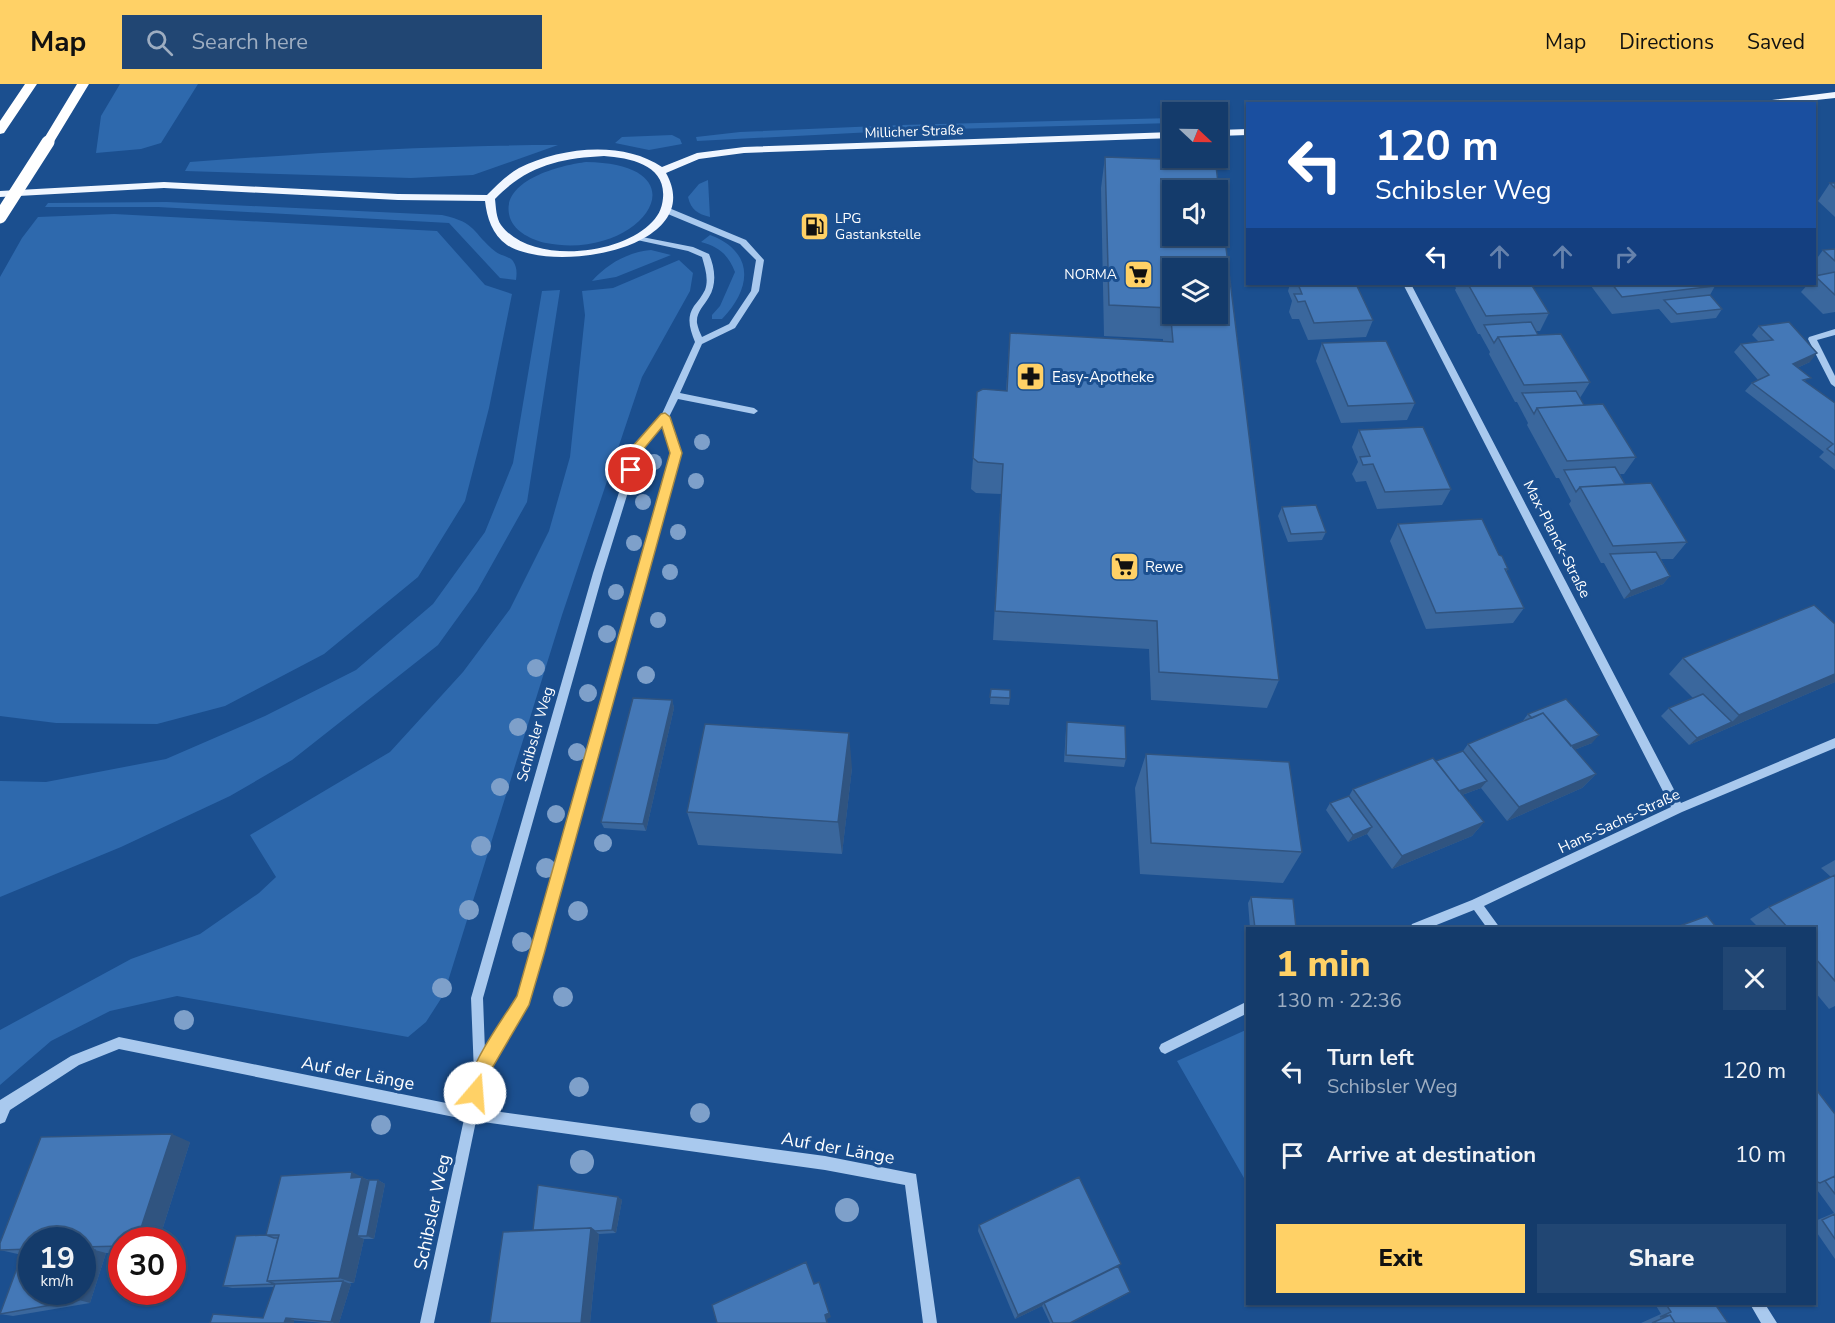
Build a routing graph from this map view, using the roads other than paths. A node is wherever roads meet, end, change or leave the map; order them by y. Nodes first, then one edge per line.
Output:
1 (31, 84) edge
2 (83, 84) edge
3 (1835, 95) edge
4 (1765, 102) edge
5 (0, 130) edge
6 (1246, 132) edge
7 (1228, 133) edge
8 (1162, 135) edge
9 (659, 172) junction
10 (0, 194) edge
11 (490, 198) junction
12 (666, 210) junction
13 (0, 217) edge
14 (637, 238) junction
15 (1408, 285) edge
16 (1835, 332) edge
17 (699, 342) junction
18 (1835, 384) edge
19 (674, 395) junction
20 (754, 411) dead end
21 (665, 417) junction
22 (1835, 743) edge
23 (1678, 809) junction
24 (1476, 904) junction
25 (1418, 927) edge
26 (1493, 927) edge
27 (1246, 1008) edge
28 (1165, 1048) dead end
29 (480, 1072) junction
30 (471, 1114) junction
31 (0, 1117) edge
32 (1758, 1305) edge
33 (427, 1323) edge
34 (930, 1323) edge
35 (1770, 1323) edge

1 - 5 highway
2 - 13 highway, bridge
3 - 4 main road
6 - 7 main road
8 - 9 main road, Millicher Straße
9 - 11 main road
9 - 12 main road
10 - 11 main road
11 - 14 main road
12 - 14 main road
12 - 17 street
14 - 17 street
15 - 23 street, Max-Planck-Straße
16 - 18 street
17 - 19 street, Schibsler Weg
19 - 20 street
19 - 21 street, Schibsler Weg
21 - 29 street, Schibsler Weg
21 - 29 street, Schibsler Weg
22 - 23 street, Hans-Sachs-Straße
23 - 24 street, Hans-Sachs-Straße
24 - 25 street, Hans-Sachs-Straße
24 - 26 street
27 - 28 street
29 - 30 street, Schibsler Weg
30 - 31 street, Auf der Länge
30 - 33 street, Schibsler Weg
30 - 34 street, Auf der Länge
32 - 35 street

